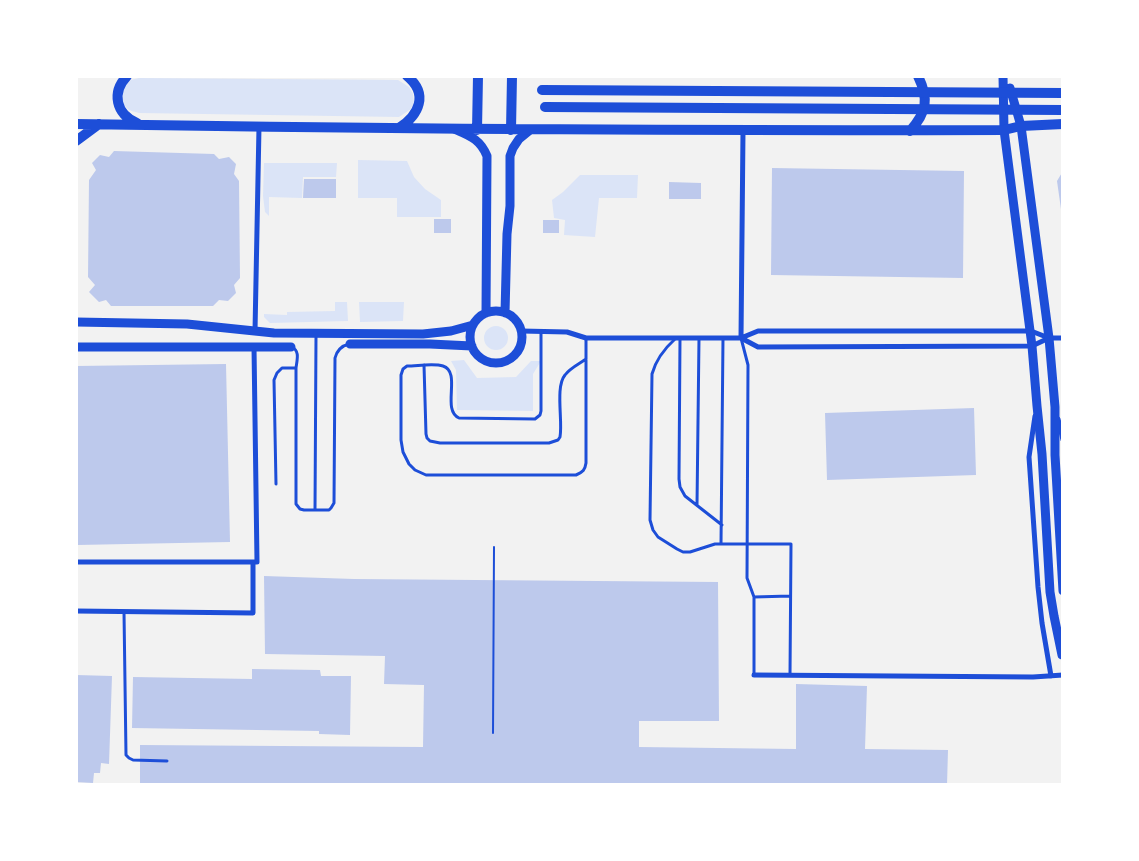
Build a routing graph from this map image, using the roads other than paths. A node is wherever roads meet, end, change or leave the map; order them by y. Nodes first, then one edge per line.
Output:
1 (127, 76) edge
2 (407, 76) edge
3 (478, 76) edge
4 (512, 76) edge
5 (918, 76) edge
6 (1005, 76) edge
7 (542, 90) dead end
8 (1063, 93) edge
9 (545, 107) dead end
10 (1063, 110) edge
11 (76, 124) edge
12 (99, 124) junction
13 (140, 124) junction
14 (1063, 124) edge
15 (259, 126) junction
16 (1020, 126) junction
17 (399, 128) junction
18 (454, 129) junction
19 (477, 130) junction
20 (511, 130) junction
21 (530, 130) junction
22 (910, 130) junction
23 (1004, 130) junction
24 (743, 131) junction
25 (76, 141) edge
26 (486, 313) junction
27 (505, 313) junction
28 (76, 322) edge
29 (473, 325) junction
30 (254, 331) junction
31 (522, 331) junction
32 (1031, 331) junction
33 (540, 332) junction
34 (316, 333) junction
35 (586, 338) junction
36 (677, 338) junction
37 (699, 338) junction
38 (722, 338) junction
39 (741, 338) junction
40 (1049, 338) junction
41 (1063, 338) edge
42 (350, 344) joint
43 (291, 346) joint
44 (472, 346) junction
45 (1032, 346) junction
46 (76, 347) edge
47 (254, 347) junction
48 (586, 359) junction
49 (424, 365) junction
50 (296, 368) junction
51 (1037, 406) junction
52 (1055, 407) junction
53 (1063, 440) edge
54 (276, 484) dead end
55 (697, 506) junction
56 (315, 510) junction
57 (722, 525) junction
58 (721, 544) junction
59 (747, 544) junction
60 (76, 562) edge
61 (253, 562) junction
62 (1063, 591) edge
63 (790, 596) junction
64 (754, 597) junction
65 (76, 611) edge
66 (124, 612) junction
67 (1062, 655) edge
68 (754, 675) joint
69 (790, 675) junction
70 (1063, 675) edge
71 (1051, 676) junction
72 (167, 761) dead end

1 - 13 main road
2 - 17 main road
3 - 19 main road
4 - 20 main road
5 - 22 main road
6 - 16 main road
6 - 23 main road
7 - 8 main road
9 - 10 main road
11 - 12 main road
12 - 13 main road
12 - 25 main road
13 - 15 main road
14 - 16 main road
15 - 17 main road
15 - 30 street
16 - 23 main road
16 - 40 main road
17 - 18 main road
18 - 19 main road
18 - 26 main road
19 - 20 main road
20 - 21 main road
21 - 24 main road
21 - 27 main road
22 - 23 main road
22 - 24 main road
23 - 32 main road
24 - 39 street
26 - 27 main road
26 - 29 main road
27 - 31 main road
28 - 30 main road
29 - 34 main road
29 - 44 main road
30 - 34 main road
31 - 33 street
31 - 44 main road
32 - 39 street
32 - 40 street
32 - 45 main road
33 - 35 street
33 - 49 lane
34 - 56 lane
35 - 36 street
35 - 48 lane
36 - 37 street
36 - 55 lane
36 - 58 lane
37 - 38 street
37 - 55 lane
38 - 39 street
38 - 57 lane
39 - 45 street
39 - 59 lane
40 - 41 street
40 - 45 street
40 - 52 main road
42 - 44 main road
42 - 56 lane
43 - 47 main road
43 - 50 lane
45 - 51 main road
46 - 47 main road
47 - 61 street
48 - 49 lane
48 - 49 lane
50 - 54 lane
50 - 56 lane
51 - 67 main road
51 - 71 street
52 - 53 street
52 - 62 main road
55 - 57 lane
57 - 58 lane
58 - 59 lane
59 - 63 lane
59 - 64 lane
60 - 61 street
61 - 66 street
63 - 64 lane
63 - 69 lane
64 - 68 lane
65 - 66 street
66 - 72 lane
68 - 69 street
69 - 71 street
70 - 71 street

